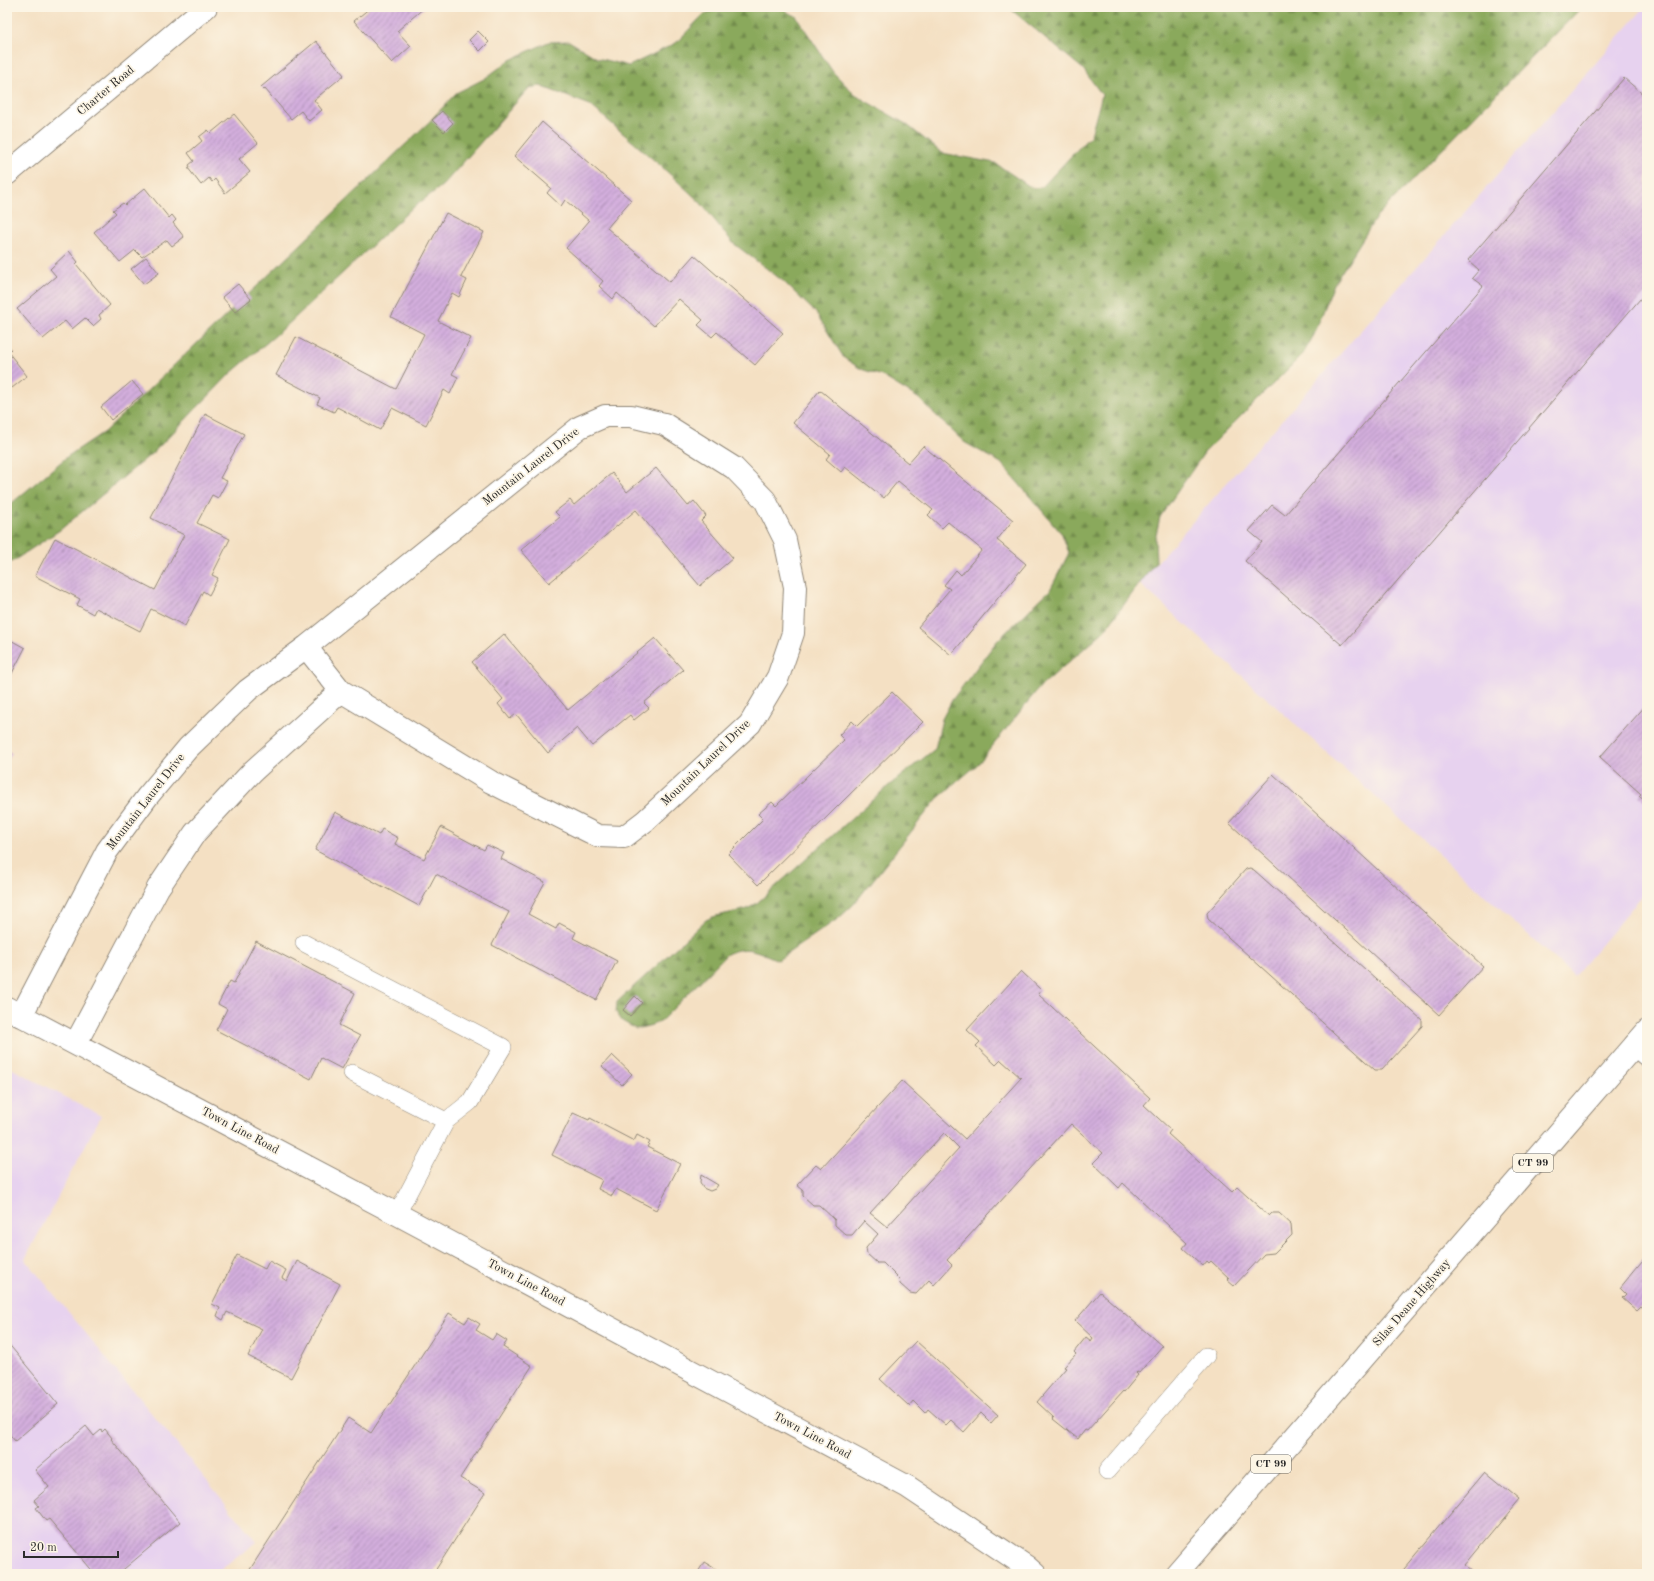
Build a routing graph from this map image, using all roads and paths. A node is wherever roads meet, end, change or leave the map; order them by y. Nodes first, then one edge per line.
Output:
1 (206, 7) edge
2 (7, 174) edge
3 (306, 647) junction
4 (341, 691) junction
5 (304, 943) dead end
6 (14, 1012) edge
7 (76, 1043) junction
8 (1643, 1044) edge
9 (352, 1073) dead end
10 (446, 1121) junction
11 (397, 1214) junction
12 (1206, 1356) dead end
13 (1107, 1472) dead end
14 (1035, 1574) edge
15 (1176, 1574) edge

1 - 2 street, Charter Road
3 - 4 street, Mountain Laurel Drive
3 - 4 street, Mountain Laurel Drive
3 - 6 street, Mountain Laurel Drive
4 - 7 street
5 - 10 lane
6 - 7 street, Town Line Road
7 - 11 street, Town Line Road
8 - 15 street, Silas Deane Highway / CT 99
9 - 10 lane
10 - 11 lane
11 - 14 street, Town Line Road
12 - 13 lane

